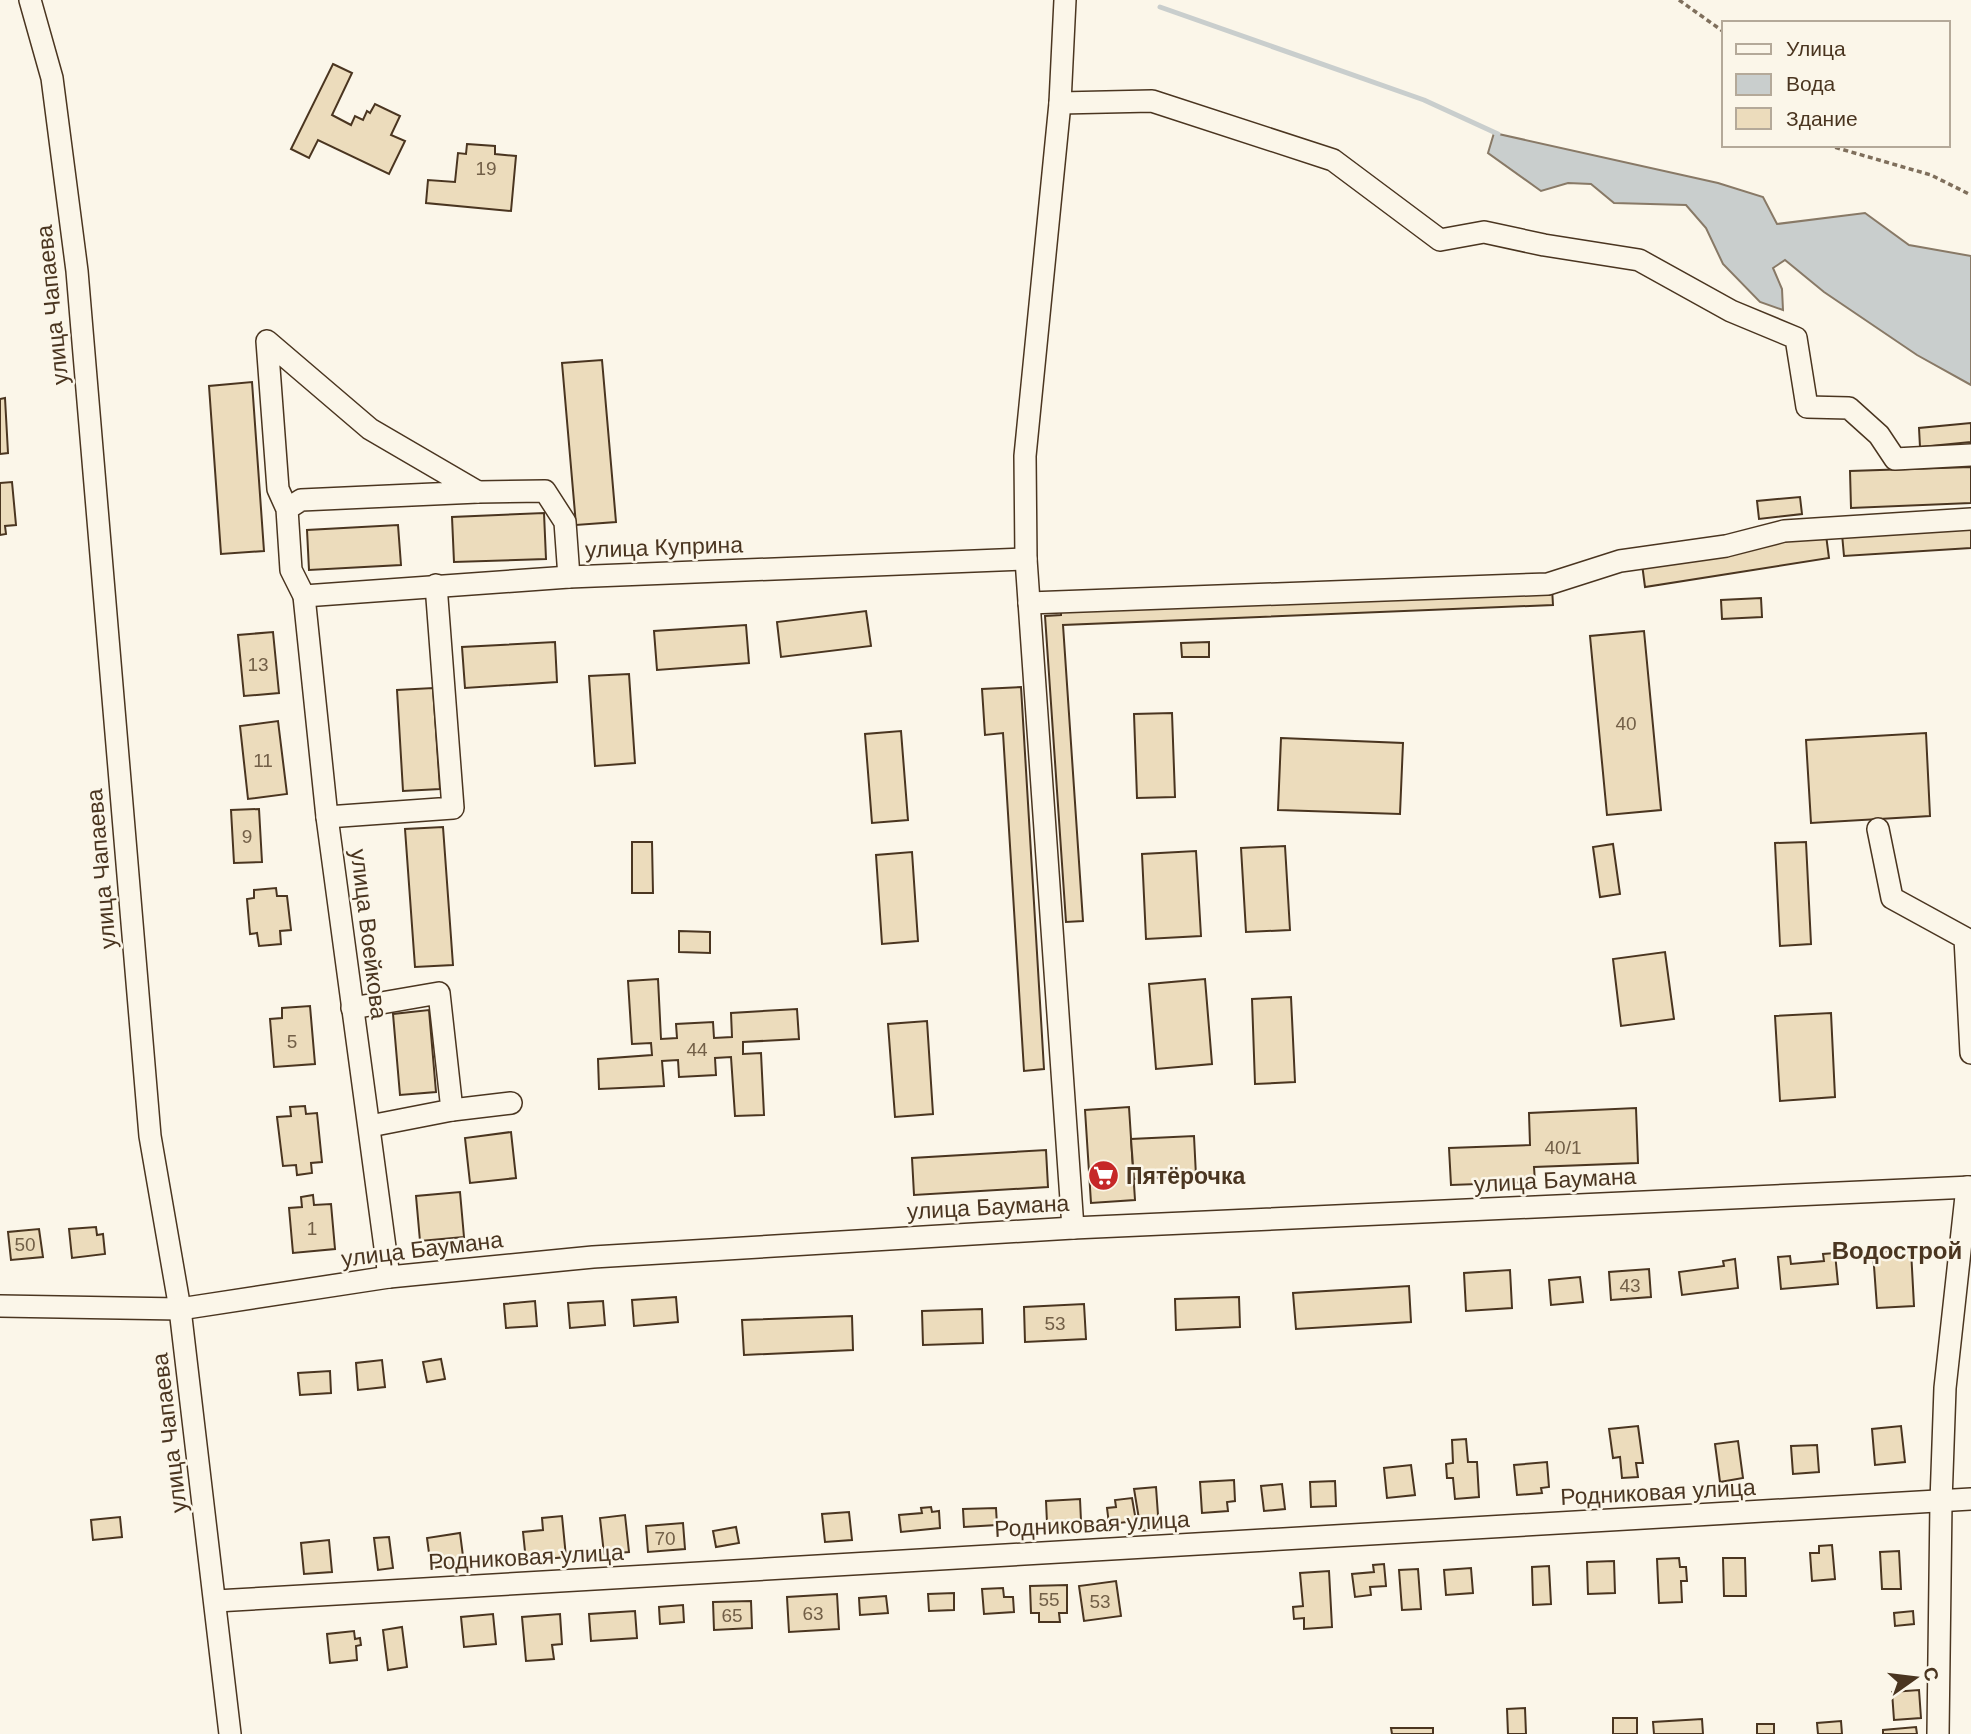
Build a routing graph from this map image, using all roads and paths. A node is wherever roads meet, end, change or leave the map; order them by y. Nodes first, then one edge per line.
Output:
1 (30, 0) edge
2 (1065, 0) edge
3 (1679, 0) edge
4 (1722, 31) edge
5 (1060, 103) junction
6 (1834, 147) edge
7 (1971, 195) edge
8 (1971, 455) edge
9 (478, 492) junction
10 (287, 509) junction
11 (1971, 519) edge
12 (1026, 559) junction
13 (569, 577) junction
14 (436, 585) junction
15 (304, 596) junction
16 (1029, 603) junction
17 (327, 817) junction
18 (1878, 828) dead end
19 (352, 1008) junction
20 (1971, 1053) edge
21 (511, 1103) dead end
22 (452, 1110) junction
23 (370, 1126) junction
24 (1969, 1187) edge
25 (1073, 1228) junction
26 (389, 1278) junction
27 (0, 1306) edge
28 (180, 1309) junction
29 (1971, 1499) edge
30 (1941, 1502) junction
31 (216, 1601) junction
32 (230, 1734) edge
33 (1938, 1734) edge

1 - 28 street, улица Чапаева
2 - 5 street
3 - 4 path
5 - 8 street
5 - 12 street
6 - 7 path
9 - 10 street
9 - 10 street, улица Воейкова
9 - 13 street
10 - 15 street, улица Воейкова
11 - 16 street
12 - 13 street, улица Куприна
12 - 16 street
13 - 14 street, улица Куприна
14 - 15 street, улица Куприна
14 - 17 street
15 - 17 street, улица Воейкова
16 - 25 street
17 - 19 street, улица Воейкова
18 - 20 street
19 - 22 street
19 - 23 street, улица Воейкова
21 - 22 street
22 - 23 street
23 - 26 street, улица Воейкова
24 - 25 street, улица Баумана
24 - 30 street
25 - 26 street, улица Баумана
26 - 28 street, улица Баумана
27 - 28 street, улица Баумана
28 - 31 street, улица Чапаева
29 - 30 street, Родниковая улица
30 - 31 street, Родниковая улица
30 - 33 street
31 - 32 street, улица Чапаева

